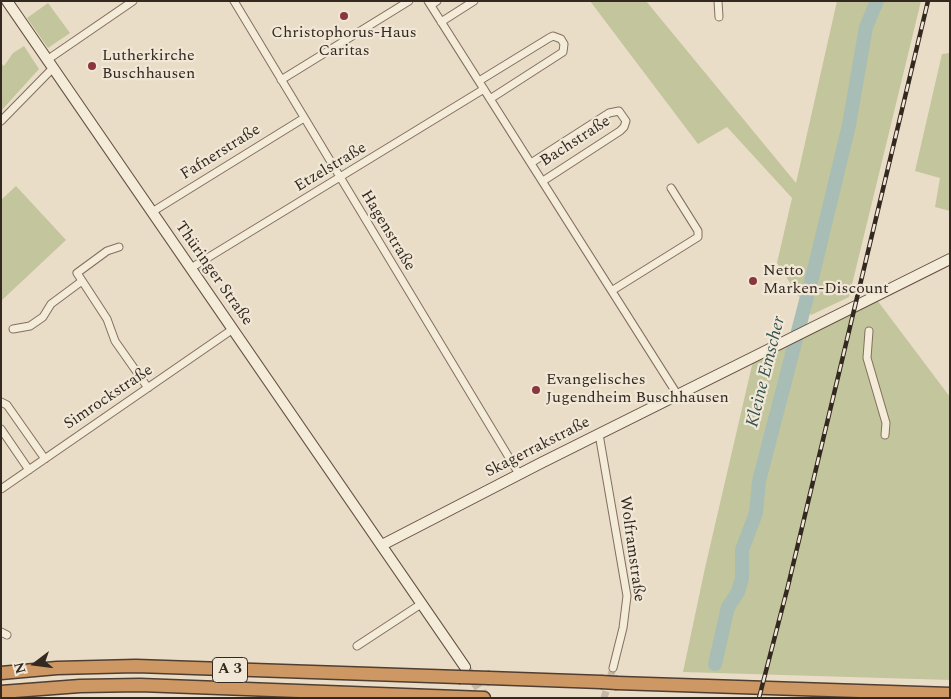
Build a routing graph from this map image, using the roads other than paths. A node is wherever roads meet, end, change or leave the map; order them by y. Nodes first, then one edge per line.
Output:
1 (7, 1) edge
2 (133, 1) edge
3 (234, 1) edge
4 (409, 1) edge
5 (474, 1) edge
6 (718, 1) edge
7 (432, 3) edge
8 (719, 17) dead end
9 (441, 22) junction
10 (50, 65) junction
11 (282, 80) junction
12 (479, 81) junction
13 (484, 90) junction
14 (490, 99) junction
15 (304, 118) junction
16 (1, 121) edge
17 (530, 163) junction
18 (340, 179) junction
19 (542, 181) junction
20 (671, 188) dead end
21 (152, 212) junction
22 (119, 247) dead end
23 (950, 259) edge
24 (191, 268) junction
25 (82, 281) junction
26 (613, 290) junction
27 (13, 328) dead end
28 (233, 329) junction
29 (869, 331) dead end
30 (148, 388) junction
31 (677, 394) junction
32 (1, 402) edge
33 (1, 429) edge
34 (599, 434) junction
35 (885, 435) dead end
36 (45, 459) junction
37 (28, 470) junction
38 (519, 474) junction
39 (1, 489) edge
40 (382, 545) junction
41 (421, 604) junction
42 (357, 646) dead end
43 (613, 668) tunnel mouth
44 (462, 672) junction
45 (1, 673) edge
46 (1, 692) edge
47 (950, 694) edge
48 (471, 697) edge
49 (484, 698) edge

1 - 10 street, Thüringer Straße
2 - 10 street
3 - 11 street, Hagenstraße
4 - 11 street
5 - 9 street
6 - 8 street
7 - 9 street, Bachstraße
9 - 12 street, Bachstraße
10 - 16 street
10 - 21 street, Thüringer Straße
11 - 15 street, Hagenstraße
12 - 13 street, Bachstraße
12 - 14 street
13 - 14 street, Bachstraße
13 - 18 street, Etzelstraße
14 - 17 street, Bachstraße
15 - 18 street, Hagenstraße
15 - 21 street, Fafnerstraße
17 - 19 street, Bachstraße
17 - 19 street, Bachstraße
18 - 24 street, Etzelstraße
18 - 38 street, Hagenstraße
19 - 26 street, Bachstraße
20 - 26 street
21 - 24 street, Thüringer Straße
22 - 25 street
23 - 31 street, Skagerrakstraße
24 - 28 street, Thüringer Straße
25 - 27 street
25 - 30 street
26 - 31 street, Bachstraße
28 - 30 street, Simrockstraße
28 - 40 street, Thüringer Straße
29 - 35 street
30 - 36 street, Simrockstraße
31 - 34 street, Skagerrakstraße
32 - 36 street
33 - 37 street
34 - 38 street, Skagerrakstraße
34 - 43 street, Wolframstraße
36 - 37 street, Simrockstraße
37 - 39 street, Simrockstraße
38 - 40 street, Skagerrakstraße
40 - 41 street, Thüringer Straße
41 - 42 street
41 - 44 street, Thüringer Straße
44 - 45 highway, A 3
44 - 47 highway, A 3, bridge
46 - 48 highway, A 3
48 - 49 highway, A 3

